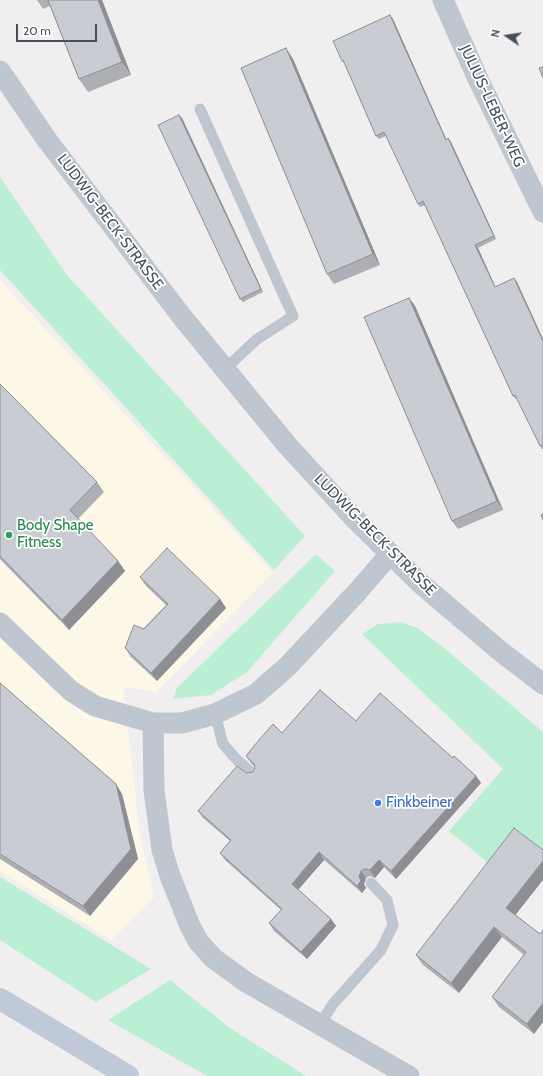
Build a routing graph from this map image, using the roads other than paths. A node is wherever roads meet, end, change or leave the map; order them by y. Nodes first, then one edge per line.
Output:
1 (443, 0) edge
2 (0, 71) edge
3 (200, 109) dead end
4 (543, 212) edge
5 (224, 370) junction
6 (390, 554) junction
7 (0, 623) edge
8 (543, 684) edge
9 (215, 714) junction
10 (153, 723) junction
11 (252, 774) edge
12 (371, 883) edge
13 (0, 999) edge
14 (320, 1024) junction
15 (128, 1076) edge
16 (409, 1076) edge

1 - 4 street, JULIUS-LEBER-WEG
2 - 5 street, LUDWIG-BECK-STRASSE
3 - 5 lane
5 - 6 street, LUDWIG-BECK-STRASSE
6 - 8 street, LUDWIG-BECK-STRASSE
6 - 9 street
7 - 10 street
9 - 10 street
9 - 11 lane
10 - 14 street
12 - 14 lane
13 - 15 main road
14 - 16 street

